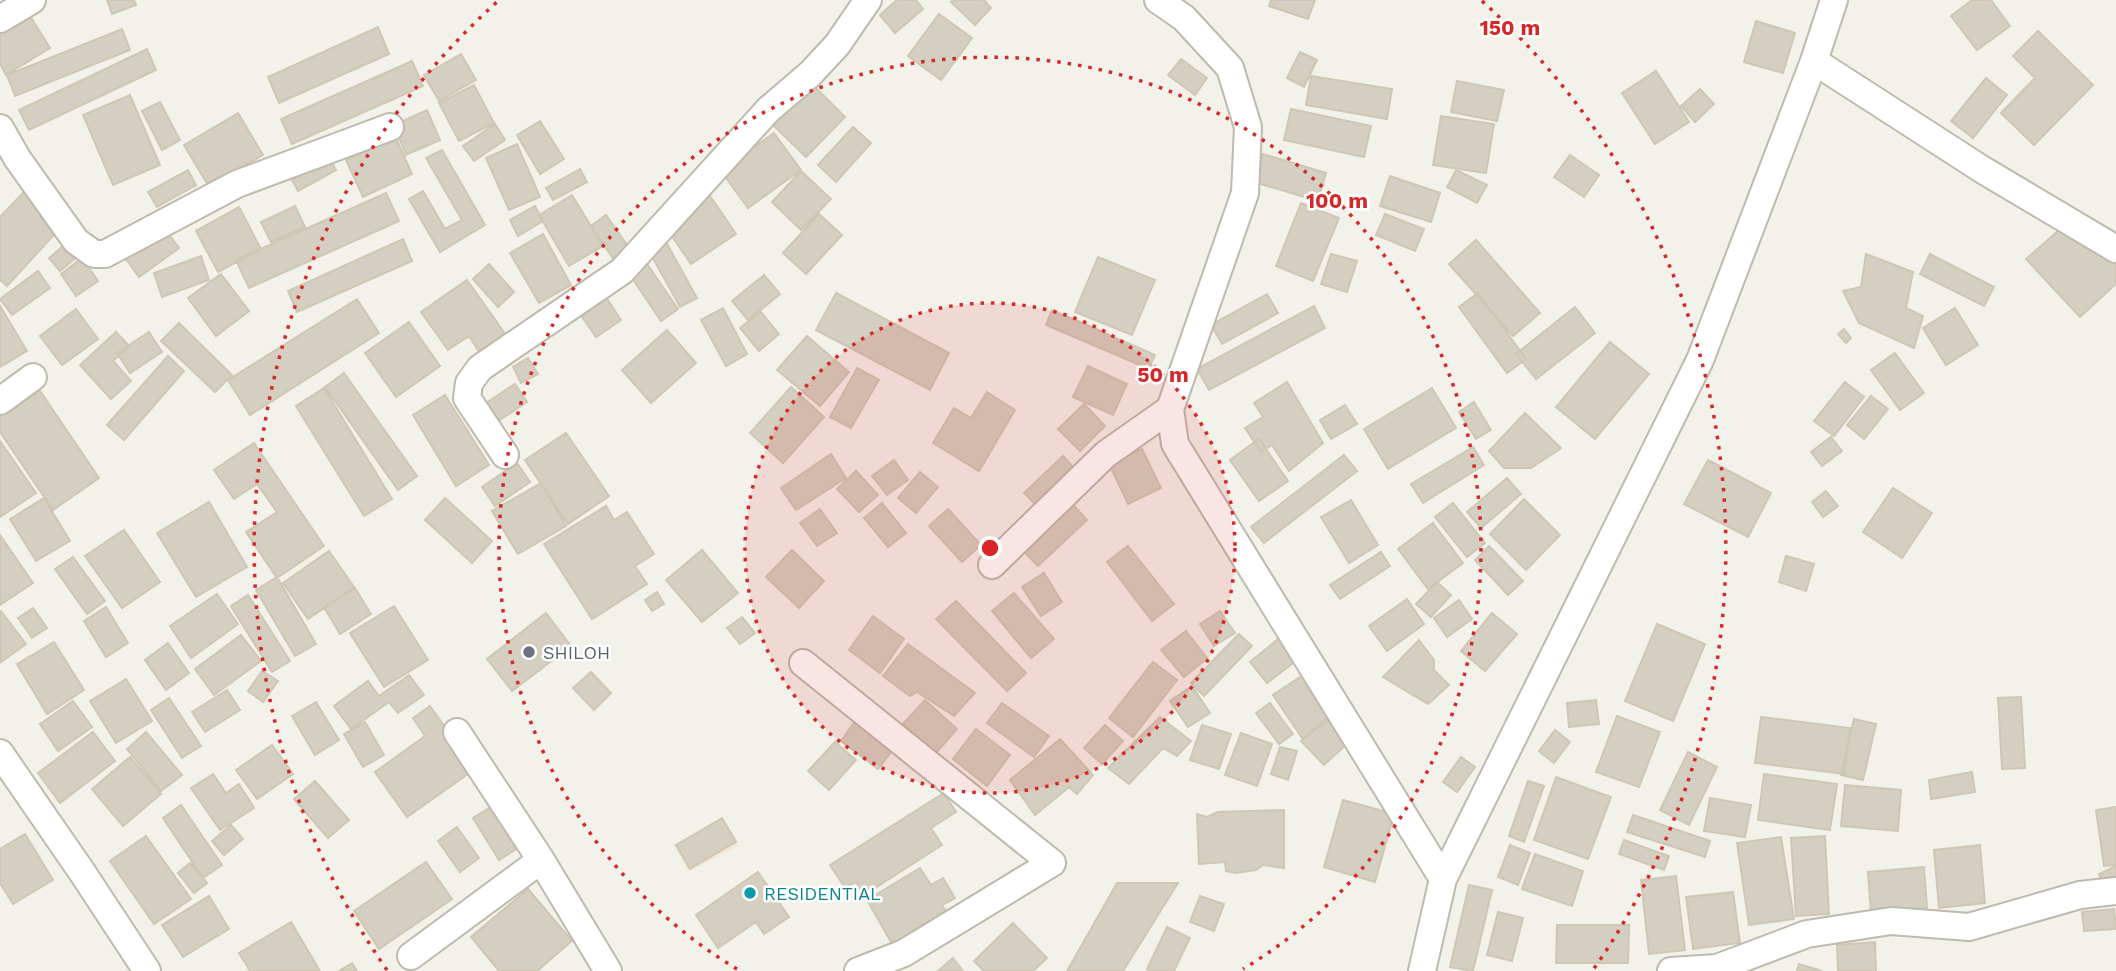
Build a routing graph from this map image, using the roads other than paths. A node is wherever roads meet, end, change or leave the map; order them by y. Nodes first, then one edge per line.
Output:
1 (32, 0) edge
2 (868, 0) edge
3 (1158, 0) edge
4 (1833, 0) edge
5 (0, 19) edge
6 (1814, 61) junction
7 (390, 127) dead end
8 (0, 128) edge
9 (2116, 249) edge
10 (33, 377) dead end
11 (0, 401) edge
12 (1170, 409) junction
13 (505, 455) dead end
14 (992, 565) dead end
15 (803, 663) dead end
16 (457, 732) dead end
17 (0, 753) edge
18 (541, 860) junction
19 (1443, 879) junction
20 (2116, 891) edge
21 (411, 956) dead end
22 (147, 971) edge
23 (608, 971) edge
24 (858, 971) edge
25 (1422, 971) edge
26 (1671, 971) edge

1 - 5 street
2 - 13 street
3 - 12 street
4 - 6 street
6 - 9 street
6 - 19 street
7 - 8 street
10 - 11 street
12 - 14 street
12 - 19 street
15 - 24 street
16 - 18 street
17 - 22 street
18 - 21 street
18 - 23 street
19 - 25 street
20 - 26 street

